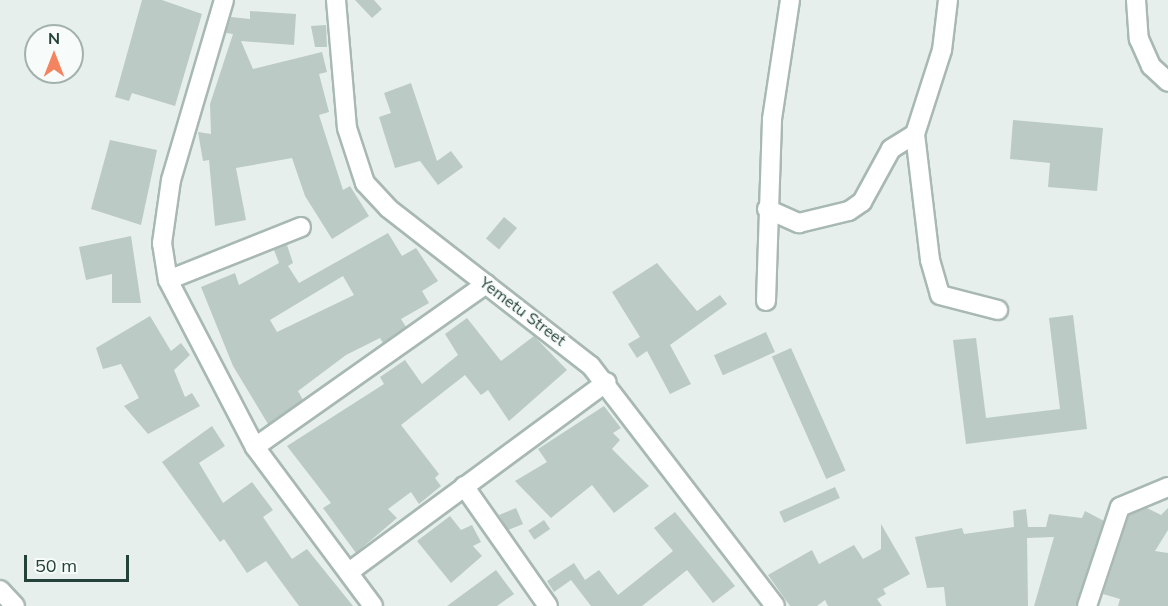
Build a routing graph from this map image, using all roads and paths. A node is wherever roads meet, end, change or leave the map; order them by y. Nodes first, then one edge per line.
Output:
1 (224, 0) edge
2 (336, 0) edge
3 (790, 0) edge
4 (948, 0) edge
5 (1136, 0) edge
6 (1168, 82) edge
7 (915, 134) junction
8 (767, 209) junction
9 (301, 227) dead end
10 (168, 280) junction
11 (486, 284) junction
12 (766, 301) dead end
13 (998, 310) dead end
14 (607, 382) junction
15 (255, 447) junction
16 (464, 486) junction
17 (1168, 487) edge
18 (349, 572) junction
19 (0, 590) edge
20 (15, 606) edge
21 (373, 606) edge
22 (549, 606) edge
23 (775, 606) edge
24 (1087, 606) edge

1 - 10 street
2 - 11 street, Yemetu Street
3 - 8 street
4 - 7 street
5 - 6 street
7 - 8 street
7 - 13 street
8 - 12 street
9 - 10 street
10 - 15 street
11 - 14 street, Yemetu Street
11 - 15 street
14 - 16 street
14 - 23 street, Yemetu Street
15 - 18 street
16 - 18 street
16 - 22 street
17 - 24 street
18 - 21 street
19 - 20 street

